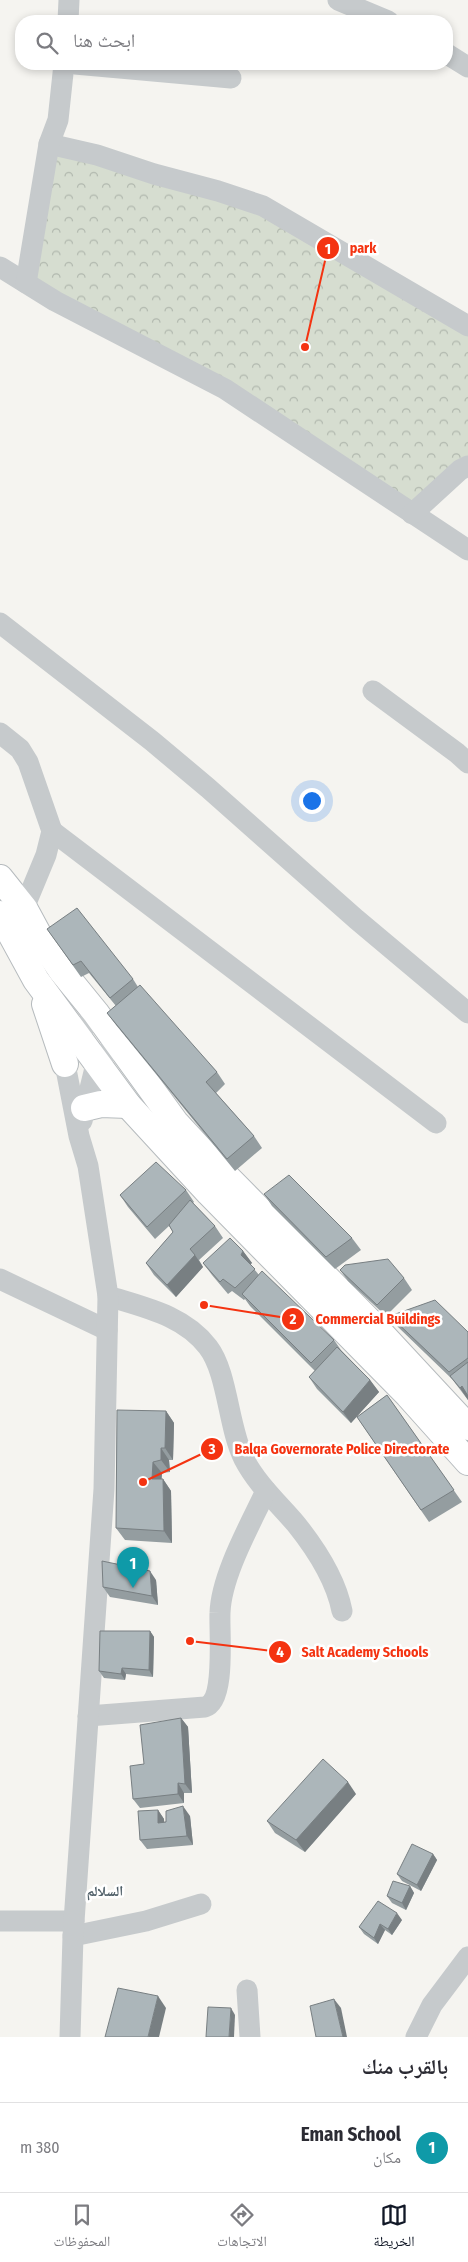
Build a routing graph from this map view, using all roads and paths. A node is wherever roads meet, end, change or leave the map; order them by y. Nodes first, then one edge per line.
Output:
1 (69, 0) edge
2 (338, 0) edge
3 (68, 15) edge
4 (374, 15) edge
5 (453, 58) edge
6 (468, 67) edge
7 (63, 70) edge
8 (142, 70) edge
9 (231, 78) dead end
10 (49, 144) junction
11 (0, 267) edge
12 (26, 283) junction
13 (468, 326) edge
14 (468, 466) edge
15 (412, 514) junction
16 (468, 550) edge
17 (0, 623) edge
18 (373, 691) dead end
19 (0, 733) edge
20 (468, 763) edge
21 (52, 831) junction
22 (0, 878) edge
23 (12, 911) edge
24 (36, 980) junction
25 (96, 1013) junction
26 (468, 1013) edge
27 (77, 1036) junction
28 (116, 1043) junction
29 (64, 1064) junction
30 (96, 1064) junction
31 (128, 1105) junction
32 (84, 1108) junction
33 (436, 1123) dead end
34 (79, 1136) junction
35 (0, 1279) edge
36 (108, 1296) junction
37 (107, 1330) junction
38 (468, 1426) edge
39 (468, 1462) edge
40 (266, 1491) junction
41 (342, 1611) dead end
42 (88, 1716) junction
43 (201, 1904) dead end
44 (0, 1921) edge
45 (73, 1928) junction
46 (468, 1957) edge
47 (247, 1990) dead end
48 (70, 2037) edge
49 (250, 2037) edge
50 (416, 2037) edge

1 - 3 street
2 - 4 street
5 - 6 street
7 - 10 street
8 - 9 street
10 - 12 street
10 - 13 street
11 - 12 street
12 - 15 street
14 - 15 street
15 - 16 street
17 - 26 street
18 - 20 street
19 - 21 street
21 - 23 street
21 - 33 street
22 - 23 main road
23 - 24 main road
23 - 25 main road
24 - 27 main road
24 - 29 main road
25 - 27 street
25 - 28 main road
27 - 29 street
27 - 30 main road
28 - 30 street
28 - 38 main road
29 - 34 street
30 - 31 main road
30 - 32 street
31 - 32 main road
31 - 39 main road
32 - 34 street
34 - 36 street
35 - 37 street
36 - 37 street
36 - 40 street
37 - 42 street
40 - 41 street
40 - 42 street
42 - 45 street
43 - 45 street
44 - 45 street
45 - 48 street
46 - 50 street
47 - 49 street

